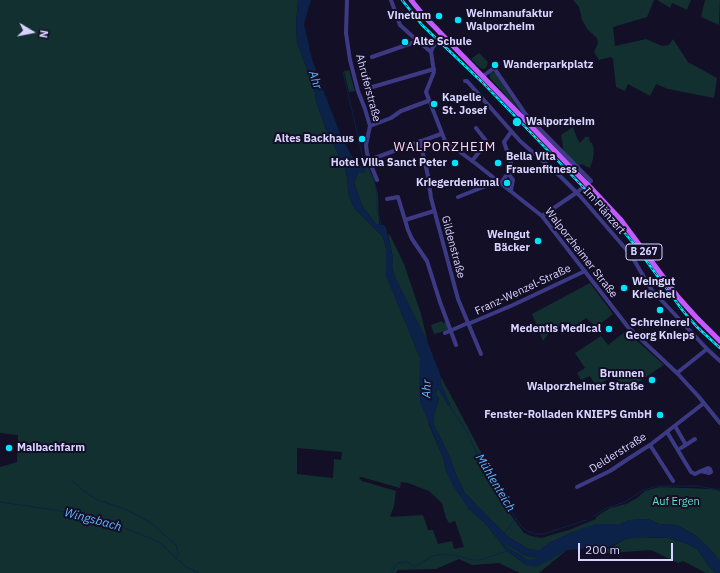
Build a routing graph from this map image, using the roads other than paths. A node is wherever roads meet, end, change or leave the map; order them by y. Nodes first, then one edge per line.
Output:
1 (346, 0) edge
2 (390, 0) edge
3 (411, 0) edge
4 (443, 36) junction
5 (418, 42) junction
6 (431, 52) junction
7 (372, 57) dead end
8 (434, 69) junction
9 (483, 76) junction
10 (465, 81) dead end
11 (369, 88) dead end
12 (428, 101) junction
13 (370, 126) junction
14 (476, 128) dead end
15 (511, 132) junction
16 (441, 134) junction
17 (420, 141) junction
18 (372, 159) junction
19 (472, 161) junction
20 (508, 173) junction
21 (496, 178) junction
22 (377, 180) dead end
23 (588, 182) junction
24 (501, 183) junction
25 (511, 190) junction
26 (576, 193) junction
27 (458, 197) dead end
28 (388, 199) dead end
29 (434, 211) junction
30 (542, 216) junction
31 (405, 220) junction
32 (585, 271) junction
33 (468, 324) junction
34 (451, 330) junction
35 (444, 333) dead end
36 (720, 341) edge
37 (456, 345) dead end
38 (707, 349) junction
39 (481, 354) dead end
40 (720, 360) edge
41 (677, 373) junction
42 (704, 404) junction
43 (720, 423) edge
44 (675, 426) junction
45 (667, 432) junction
46 (695, 439) dead end
47 (650, 445) junction
48 (686, 445) junction
49 (682, 448) dead end
50 (701, 471) dead end
51 (673, 481) dead end
52 (577, 487) dead end

1 - 13 street, Ahruferstraße
2 - 5 street
3 - 4 main road, B 267
4 - 6 street
4 - 9 main road, B 267
5 - 6 street
5 - 7 street
6 - 8 street
8 - 11 street
8 - 12 street, Walporzheimer Straße
9 - 23 main road, B 267
9 - 23 street
10 - 15 street, Im Plänzert
12 - 13 street
12 - 16 street, Walporzheimer Straße
13 - 18 street, Ahruferstraße
14 - 19 street
15 - 20 street
15 - 26 street, Im Plänzert
16 - 17 street
16 - 19 street, Walporzheimer Straße
17 - 18 street
17 - 29 street, Gildenstraße
18 - 22 street, Ahruferstraße
19 - 21 street, Walporzheimer Straße
20 - 24 street
20 - 25 street
21 - 24 street, Walporzheimer Straße
21 - 27 street
23 - 26 street
23 - 36 main road, B 267, bridge
24 - 25 street, Walporzheimer Straße
25 - 30 street, Walporzheimer Straße
26 - 30 street
26 - 38 street, Im Plänzert
28 - 31 street
29 - 31 street
29 - 33 street, Gildenstraße
30 - 32 street, Walporzheimer Straße
31 - 34 street
32 - 33 street, Franz-Wenzel-Straße
32 - 41 street, Walporzheimer Straße
33 - 34 street, Franz-Wenzel-Straße
33 - 39 street, Gildenstraße
34 - 35 street, Franz-Wenzel-Straße
34 - 37 street
38 - 40 street, Im Plänzert
38 - 41 street
41 - 42 street, Walporzheimer Straße
42 - 43 street, Walporzheimer Straße
42 - 44 street, Delderstraße
44 - 45 street, Delderstraße
44 - 48 street
45 - 47 street, Delderstraße
45 - 50 street
46 - 48 street
47 - 51 street
47 - 52 street, Delderstraße
48 - 49 street

